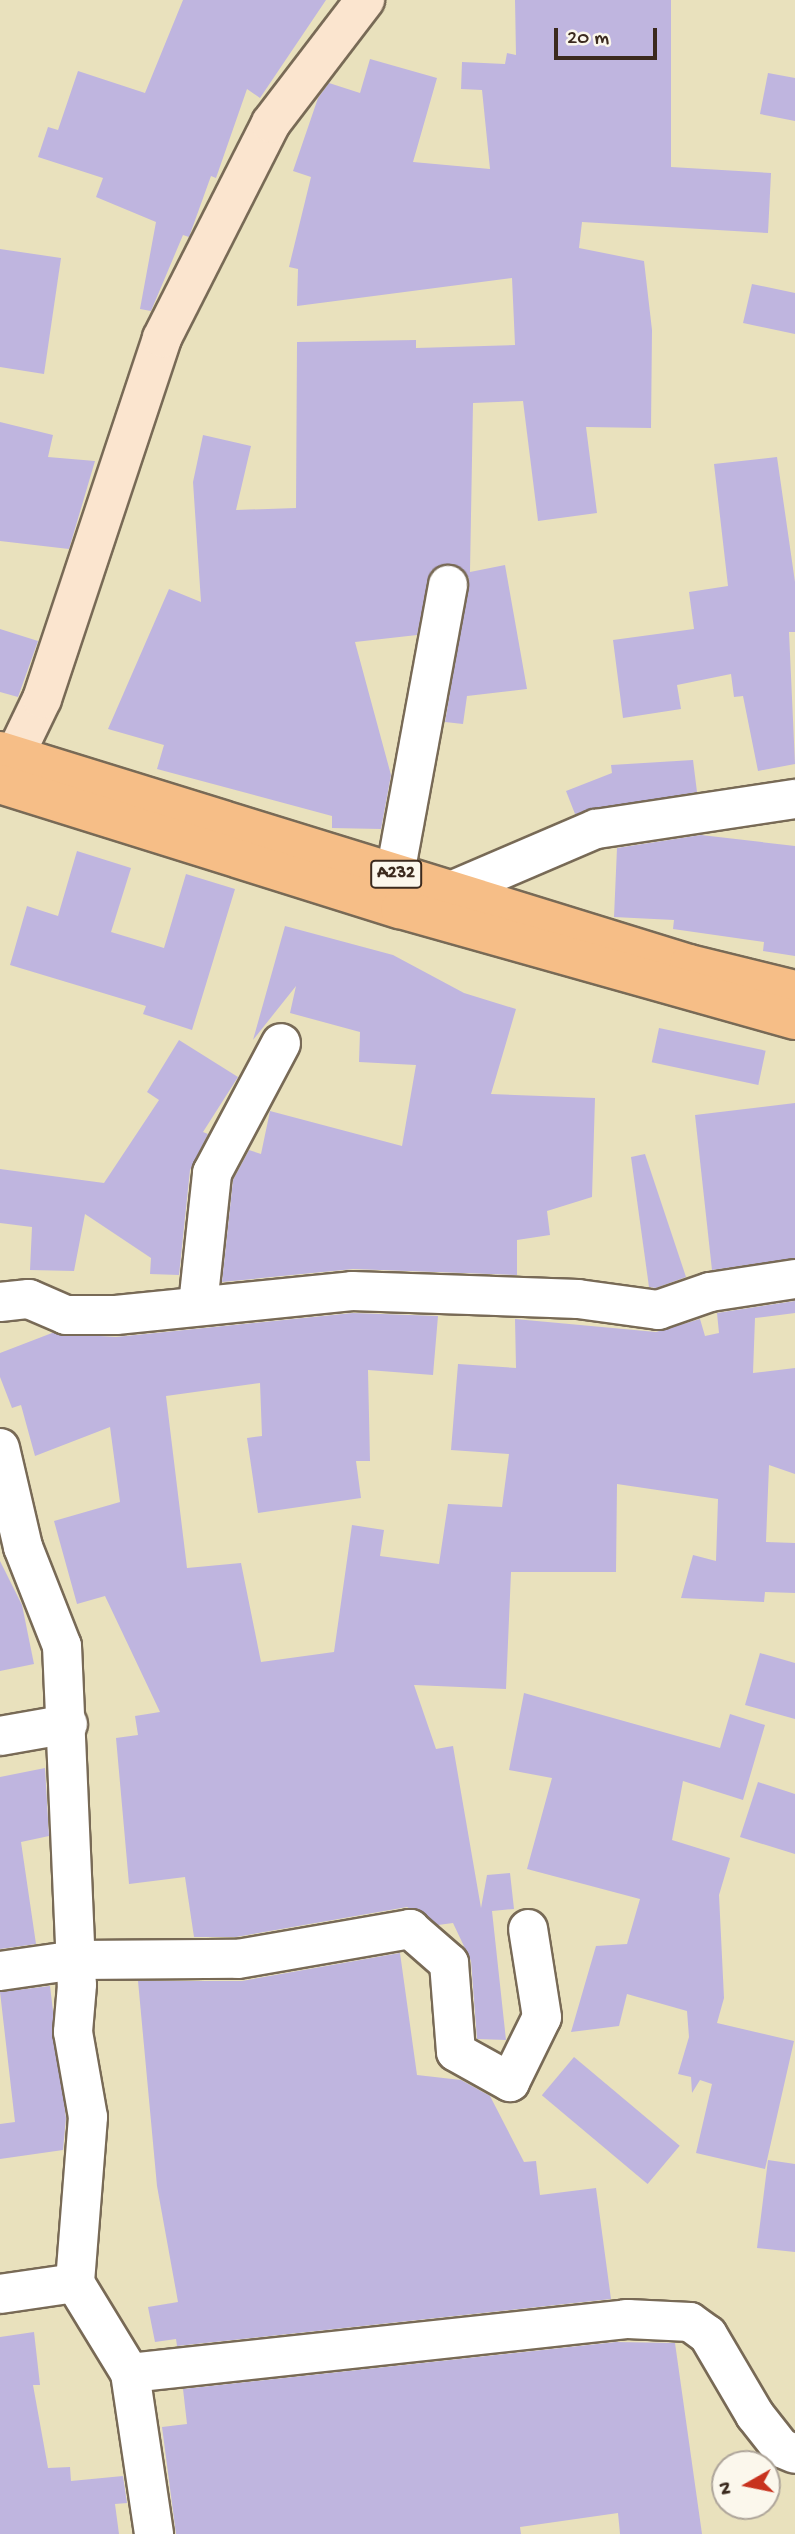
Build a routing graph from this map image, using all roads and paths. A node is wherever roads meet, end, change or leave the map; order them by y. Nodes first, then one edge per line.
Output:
1 (365, 0) edge
2 (448, 585) dead end
3 (5, 763) edge
4 (795, 799) edge
5 (395, 874) junction
6 (452, 891) junction
7 (795, 990) edge
8 (795, 1020) edge
9 (281, 1043) dead end
10 (795, 1279) edge
11 (0, 1302) edge
12 (198, 1305) junction
13 (0, 1448) edge
14 (12, 1548) edge
15 (68, 1724) junction
16 (0, 1736) edge
17 (528, 1929) dead end
18 (76, 1960) junction
19 (0, 1971) edge
20 (75, 2283) junction
21 (0, 2294) edge
22 (130, 2373) junction
23 (795, 2454) edge
24 (154, 2534) edge

1 - 3 street
2 - 5 street
3 - 5 main road, A232
3 - 8 main road, A232
4 - 6 street
5 - 6 main road, A232
6 - 7 main road, A232
9 - 12 street
10 - 12 street
11 - 12 street
13 - 14 street
14 - 15 street
15 - 16 street
15 - 18 street
17 - 18 street
18 - 19 street
18 - 20 street
20 - 21 street
20 - 22 street
22 - 23 street
22 - 24 street

